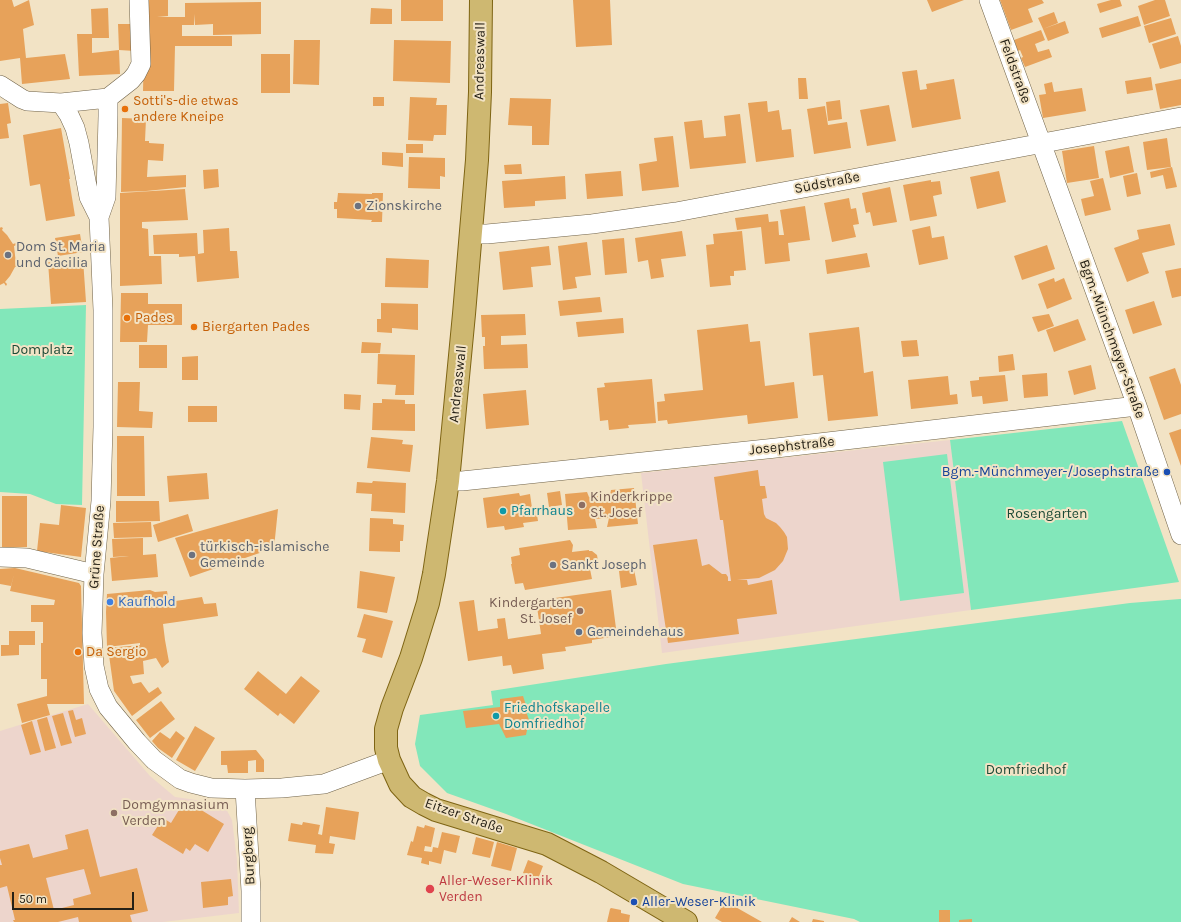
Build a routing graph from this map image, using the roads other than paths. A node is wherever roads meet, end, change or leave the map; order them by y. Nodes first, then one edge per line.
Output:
1 (139, 0) edge
2 (481, 0) edge
3 (989, 0) edge
4 (0, 85) edge
5 (108, 98) junction
6 (62, 104) junction
7 (1181, 117) edge
8 (1042, 143) junction
9 (99, 216) junction
10 (472, 234) junction
11 (1137, 406) junction
12 (448, 481) junction
13 (1181, 535) edge
14 (0, 557) edge
15 (94, 574) junction
16 (389, 760) junction
17 (245, 789) junction
18 (250, 922) edge
19 (686, 922) edge

1 - 5 street
2 - 10 main road, Andreaswall
3 - 8 street, Feldstraße
4 - 6 street
5 - 6 street
5 - 9 street
6 - 9 street
7 - 8 street, Südstraße
8 - 10 street, Südstraße
8 - 11 street, Bgm.-Münchmeyer-Straße
9 - 15 street, Grüne Straße
10 - 12 main road, Andreaswall
11 - 12 street, Josephstraße
11 - 13 street, Bgm.-Münchmeyer-Straße
12 - 16 main road, Andreaswall
14 - 15 street
15 - 17 street, Grüne Straße
16 - 17 street
16 - 19 main road, Eitzer Straße
17 - 18 street, Burgberg

